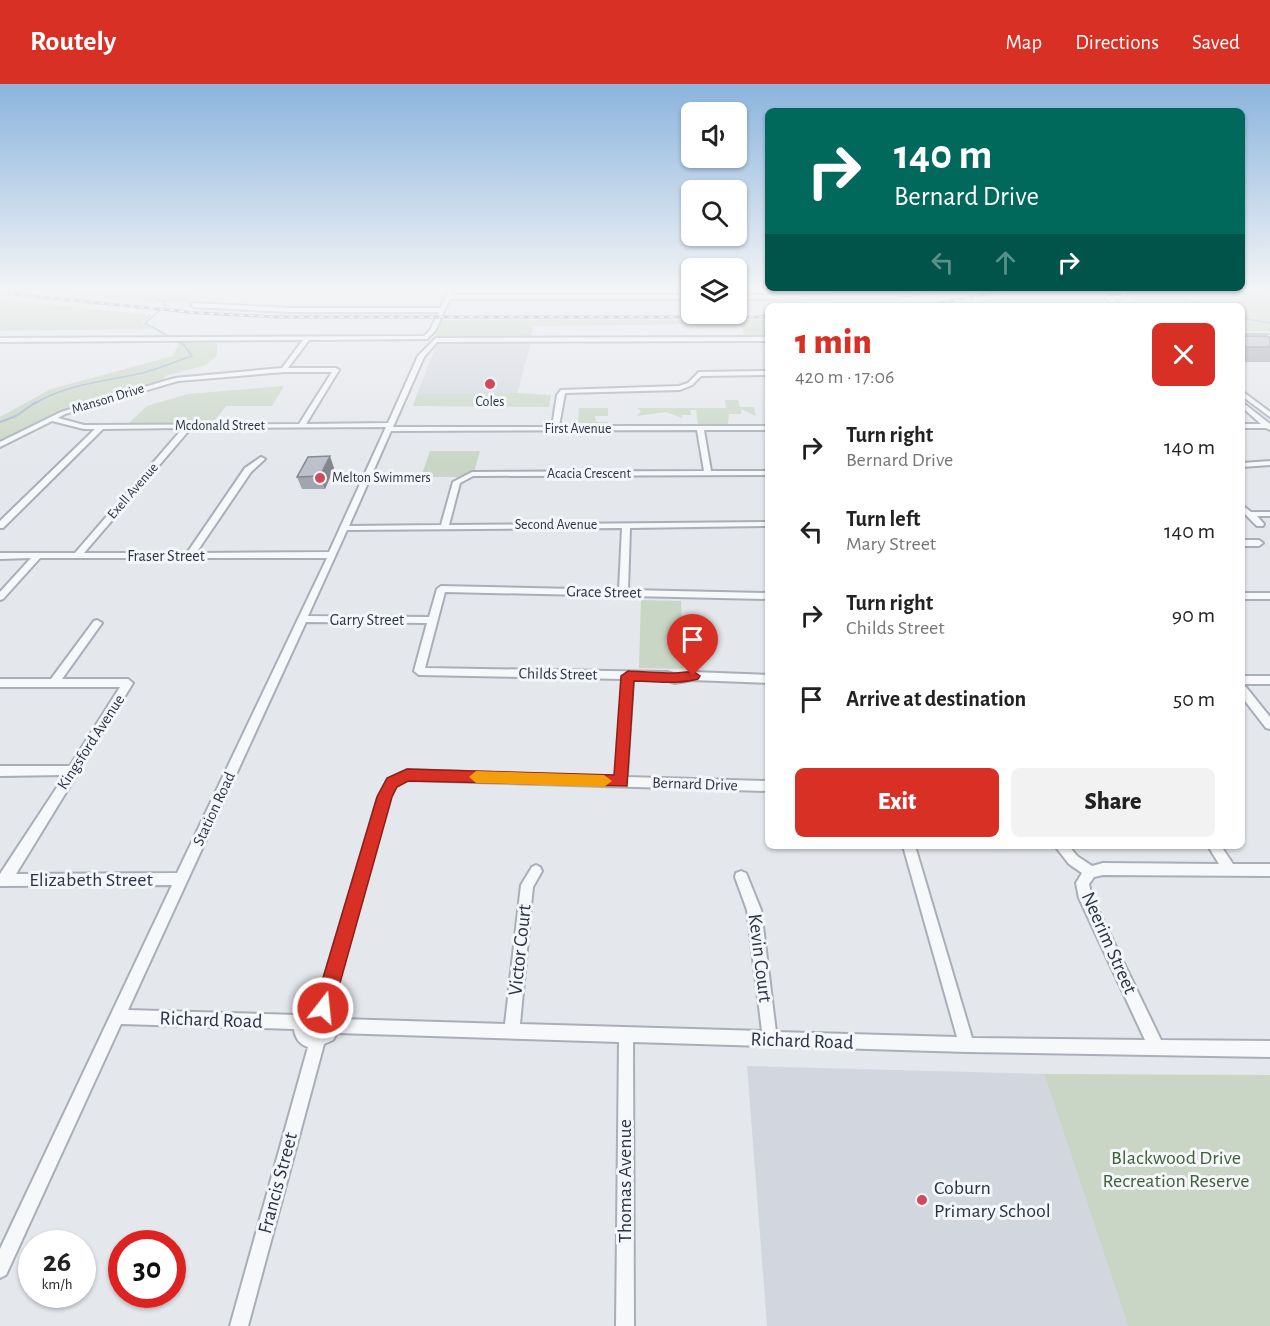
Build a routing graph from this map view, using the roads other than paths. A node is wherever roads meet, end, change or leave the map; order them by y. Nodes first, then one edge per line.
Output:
1 (300, 347) edge
2 (423, 347) edge
3 (284, 370) junction
4 (765, 373) edge
5 (1245, 395) edge
6 (1245, 406) edge
7 (1270, 415) edge
8 (52, 419) junction
9 (189, 426) junction
10 (301, 426) junction
11 (1245, 426) edge
12 (1269, 426) edge
13 (102, 427) junction
14 (389, 427) junction
15 (700, 428) junction
16 (765, 428) edge
17 (555, 429) junction
18 (0, 445) edge
19 (261, 459) dead end
20 (1270, 463) edge
21 (1245, 465) edge
22 (708, 473) junction
23 (765, 473) edge
24 (1245, 510) edge
25 (1249, 514) junction
26 (1270, 514) edge
27 (765, 524) edge
28 (1260, 524) dead end
29 (444, 525) junction
30 (626, 525) junction
31 (0, 526) edge
32 (344, 528) junction
33 (1245, 543) edge
34 (1258, 543) dead end
35 (190, 555) junction
36 (332, 555) junction
37 (0, 556) edge
38 (38, 556) junction
39 (77, 556) junction
40 (623, 592) junction
41 (765, 596) edge
42 (1245, 596) edge
43 (1270, 596) edge
44 (0, 597) edge
45 (302, 619) junction
46 (432, 620) junction
47 (97, 623) dead end
48 (628, 676) junction
49 (765, 679) edge
50 (1245, 680) edge
51 (1270, 680) edge
52 (55, 682) junction
53 (0, 683) edge
54 (1245, 694) edge
55 (1270, 725) edge
56 (72, 770) junction
57 (0, 771) edge
58 (621, 782) junction
59 (765, 786) edge
60 (910, 849) edge
61 (1064, 849) edge
62 (1216, 849) edge
63 (1230, 870) junction
64 (1270, 870) edge
65 (536, 871) dead end
66 (1090, 872) junction
67 (741, 878) dead end
68 (181, 879) junction
69 (3, 880) edge
70 (323, 1008) junction
71 (118, 1017) junction
72 (303, 1022) junction
73 (334, 1026) junction
74 (512, 1031) junction
75 (626, 1036) junction
76 (318, 1040) junction
77 (770, 1040) junction
78 (967, 1046) junction
79 (1157, 1048) junction
80 (1270, 1049) edge
81 (0, 1269) edge
82 (239, 1326) edge
83 (624, 1326) edge

1 - 3 street
2 - 14 street, Station Road
3 - 8 street, Manson Drive
3 - 10 street, Manson Drive
4 - 17 street
5 - 7 street
6 - 12 street
8 - 13 street, Mcdonald Street
8 - 18 street, Manson Drive
9 - 10 street, Mcdonald Street
9 - 13 street, Mcdonald Street
9 - 39 street, Exell Avenue
10 - 14 street, Mcdonald Street
11 - 12 street
13 - 31 street
14 - 17 street, First Avenue
14 - 32 street, Station Road
15 - 16 street, First Avenue
15 - 17 street, First Avenue
15 - 22 street
19 - 35 street
20 - 21 street
22 - 23 street, Acacia Crescent
22 - 29 street, Acacia Crescent
24 - 25 street
25 - 26 street
25 - 28 street
27 - 30 street, Second Avenue
29 - 30 street, Second Avenue
29 - 32 street, Second Avenue
30 - 40 street
32 - 36 street, Station Road
33 - 34 street
35 - 36 street, Fraser Street
35 - 39 street, Fraser Street
36 - 45 street, Station Road
37 - 38 street, Fraser Street
38 - 39 street, Fraser Street
38 - 44 street
40 - 41 street, Grace Street
40 - 46 street, Grace Street
42 - 43 street
45 - 46 street, Garry Street
45 - 68 street, Station Road
46 - 48 street, Childs Street
47 - 52 street
48 - 49 street, Childs Street
48 - 58 street
50 - 51 street
52 - 53 street, Kingsford Avenue
52 - 56 street, Kingsford Avenue
54 - 55 street
56 - 57 street
56 - 69 street, Kingsford Avenue
58 - 59 street, Bernard Drive
58 - 70 street, Bernard Drive
60 - 78 street
61 - 66 street
62 - 63 street
63 - 64 street, Neerim Street
63 - 66 street, Neerim Street
65 - 74 street, Victor Court
66 - 79 street, Neerim Street
67 - 77 street, Kevin Court
68 - 69 street, Elizabeth Street
68 - 71 street, Station Road
70 - 72 street
70 - 73 street
71 - 72 street, Richard Road
71 - 81 street, Station Road
72 - 76 street
73 - 74 street, Richard Road
73 - 76 street
74 - 75 street, Richard Road
75 - 77 street, Richard Road
75 - 83 street, Thomas Avenue
76 - 82 street, Francis Street
77 - 78 street, Richard Road
78 - 79 street, Richard Road
79 - 80 street, Richard Road

